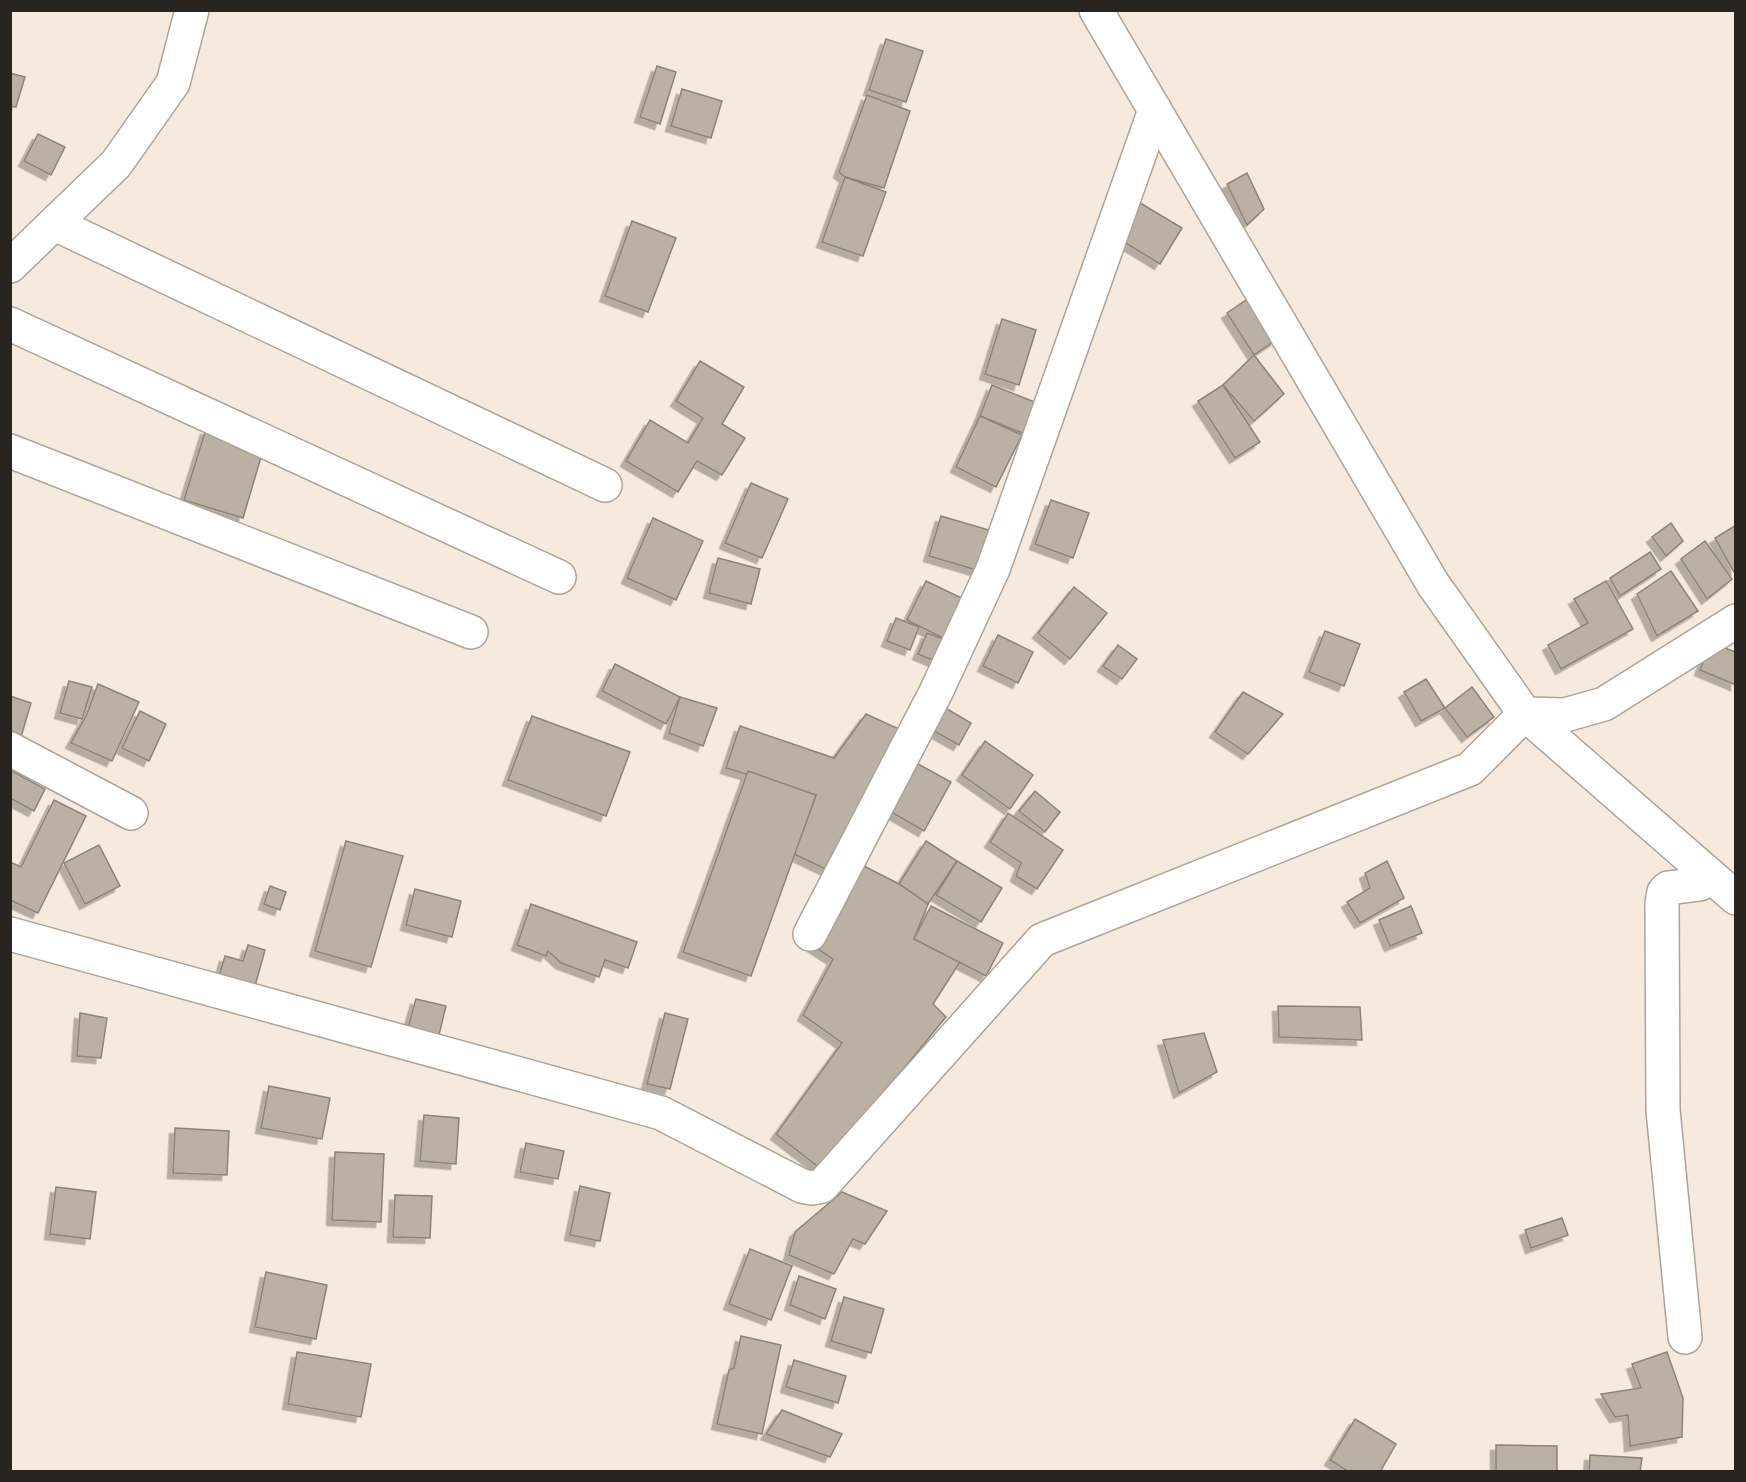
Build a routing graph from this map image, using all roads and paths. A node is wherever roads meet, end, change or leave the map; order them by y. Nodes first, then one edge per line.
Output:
1 (192, 10) edge
2 (1096, 10) edge
3 (1155, 110) junction
4 (55, 224) junction
5 (10, 266) edge
6 (10, 324) edge
7 (10, 451) edge
8 (605, 485) dead end
9 (559, 577) dead end
10 (1736, 621) edge
11 (471, 632) dead end
12 (1525, 714) junction
13 (10, 749) edge
14 (131, 813) dead end
15 (1711, 876) junction
16 (1736, 898) edge
17 (10, 934) edge
18 (810, 934) dead end
19 (1685, 1337) dead end

1 - 4 street
2 - 3 street
3 - 12 street
3 - 18 street
4 - 5 street
4 - 8 street
6 - 9 street
7 - 11 street
10 - 12 street
12 - 15 street
12 - 17 street
13 - 14 street
15 - 16 street
15 - 19 street

